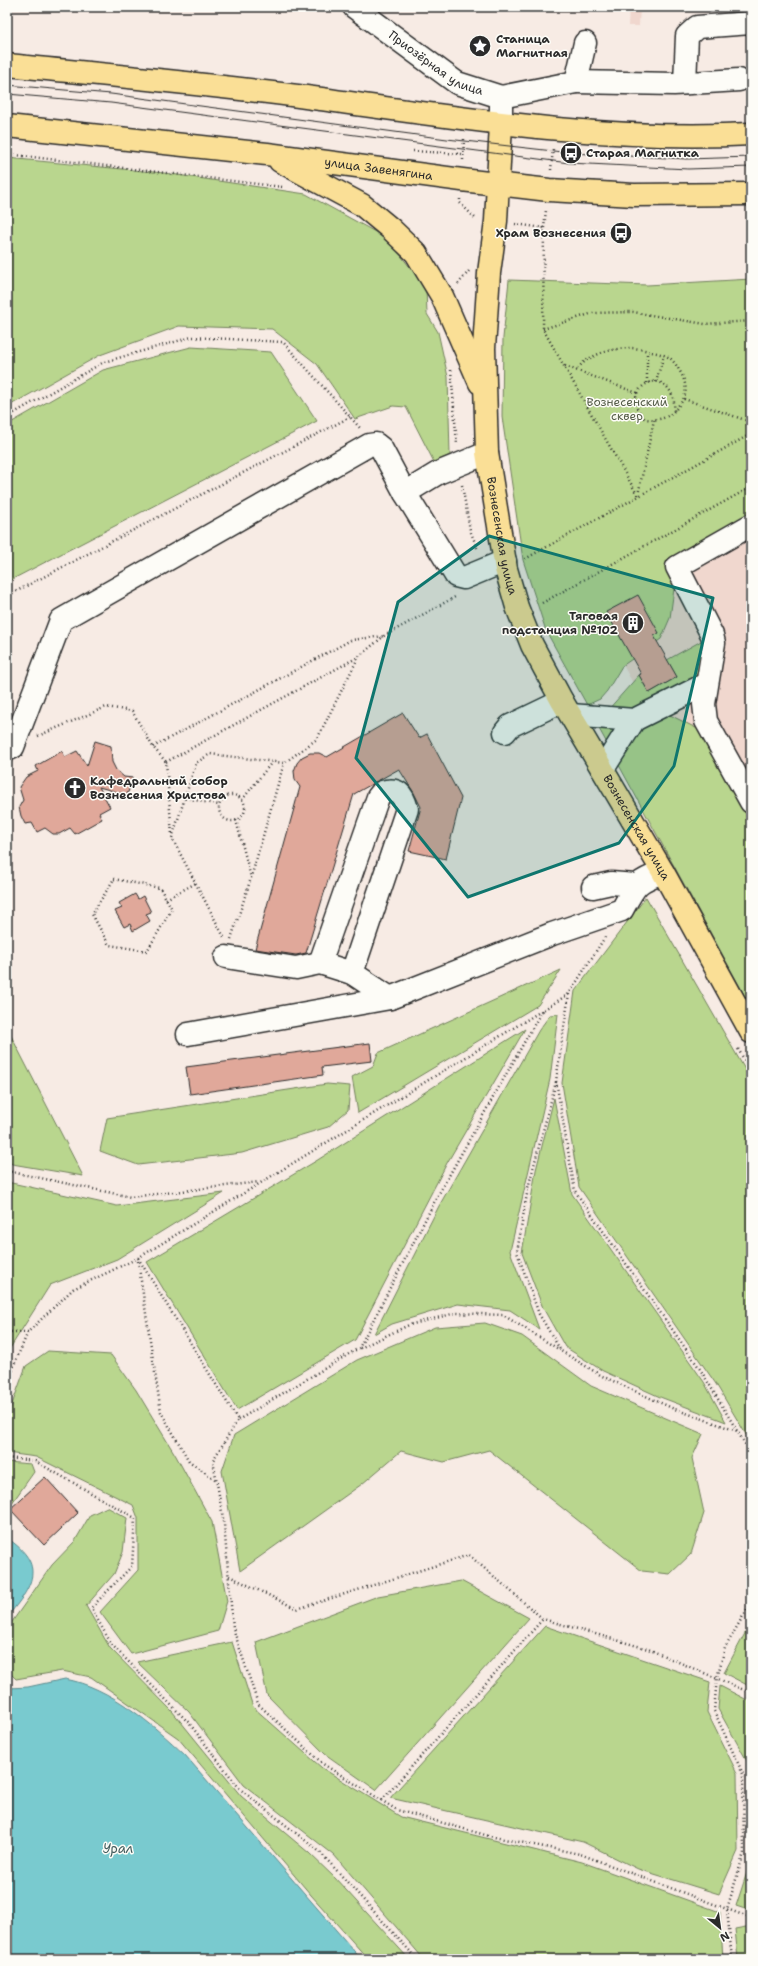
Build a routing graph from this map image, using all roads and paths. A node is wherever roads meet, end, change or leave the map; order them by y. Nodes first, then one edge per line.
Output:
1 (354, 7) edge
2 (751, 23) edge
3 (585, 43) dead end
4 (7, 65) edge
5 (739, 80) dead end
6 (576, 82) junction
7 (685, 83) junction
8 (501, 97) junction
9 (466, 119) junction
10 (501, 124) junction
11 (7, 126) edge
12 (555, 129) junction
13 (751, 134) edge
14 (413, 150) dead end
15 (7, 154) edge
16 (267, 154) junction
17 (463, 154) junction
18 (462, 180) junction
19 (498, 185) junction
20 (289, 189) dead end
21 (549, 190) junction
22 (751, 194) edge
23 (496, 221) junction
24 (544, 228) junction
25 (469, 270) dead end
26 (442, 296) junction
27 (751, 321) edge
28 (543, 329) junction
29 (647, 351) junction
30 (664, 355) junction
31 (564, 366) junction
32 (450, 367) dead end
33 (576, 371) junction
34 (656, 382) junction
35 (646, 383) junction
36 (637, 393) junction
37 (485, 395) junction
38 (684, 399) junction
39 (674, 413) junction
40 (7, 417) edge
41 (350, 417) junction
42 (654, 420) junction
43 (751, 422) edge
44 (751, 434) edge
45 (372, 444) junction
46 (487, 453) junction
47 (458, 464) junction
48 (751, 476) edge
49 (751, 487) edge
50 (748, 489) junction
51 (405, 493) junction
52 (638, 496) junction
53 (751, 525) edge
54 (498, 566) junction
55 (460, 594) dead end
56 (7, 599) edge
57 (542, 603) dead end
58 (384, 636) junction
59 (358, 657) junction
60 (706, 684) junction
61 (566, 708) junction
62 (634, 720) junction
63 (505, 732) dead end
64 (153, 747) junction
65 (10, 748) edge
66 (166, 762) junction
67 (272, 762) junction
68 (284, 763) junction
69 (603, 769) junction
70 (185, 798) junction
71 (242, 800) junction
72 (751, 802) edge
73 (219, 804) junction
74 (236, 820) junction
75 (172, 838) junction
76 (663, 872) junction
77 (251, 878) junction
78 (196, 883) junction
79 (635, 885) junction
80 (593, 887) dead end
81 (166, 898) junction
82 (606, 935) dead end
83 (226, 947) junction
84 (320, 963) junction
85 (352, 973) junction
86 (569, 994) junction
87 (390, 998) junction
88 (544, 1009) junction
89 (188, 1034) dead end
90 (743, 1038) edge
91 (751, 1071) edge
92 (556, 1081) junction
93 (7, 1171) edge
94 (262, 1181) junction
95 (138, 1258) junction
96 (7, 1332) edge
97 (28, 1332) junction
98 (359, 1348) junction
99 (561, 1351) junction
100 (7, 1390) edge
101 (238, 1420) junction
102 (737, 1431) junction
103 (751, 1454) edge
104 (7, 1458) edge
105 (216, 1480) junction
106 (229, 1576) junction
107 (751, 1602) edge
108 (544, 1619) junction
109 (717, 1678) junction
110 (751, 1693) edge
111 (382, 1800) junction
112 (727, 1909) junction
113 (751, 1918) edge
114 (417, 1959) edge
115 (732, 1959) edge

1 - 8 street, Приозёрная улица
2 - 7 street
3 - 6 street
4 - 9 main road
5 - 7 street
6 - 7 street
6 - 8 street
8 - 10 street, Приозёрная улица
9 - 10 main road
9 - 17 path
10 - 12 main road
10 - 19 main road, Вознесенская улица
11 - 16 main road, улица Завенягина
12 - 13 main road
12 - 21 path
14 - 17 path
15 - 20 path
16 - 18 main road, улица Завенягина
16 - 26 main road
17 - 18 path
18 - 19 main road, улица Завенягина
18 - 23 path
19 - 21 main road, улица Завенягина
19 - 23 main road, Вознесенская улица
21 - 22 main road, улица Завенягина
21 - 24 path
23 - 24 path
23 - 37 main road, Вознесенская улица
24 - 28 path
25 - 26 path
26 - 37 main road
27 - 28 path
28 - 31 path
29 - 30 path
29 - 33 path
29 - 35 path
30 - 34 path
30 - 38 path
31 - 33 path
31 - 52 path
32 - 47 path
33 - 36 path
34 - 35 path
34 - 39 path
35 - 36 path
36 - 42 path
37 - 46 main road, Вознесенская улица
38 - 39 path
38 - 43 path
39 - 42 path
40 - 41 path
41 - 45 path
41 - 56 path
42 - 52 path
44 - 52 path
45 - 51 street
45 - 65 street
46 - 47 street
46 - 54 main road, Вознесенская улица
47 - 51 street
47 - 54 path
48 - 50 path
49 - 50 path
50 - 57 path
51 - 54 street
52 - 54 path
53 - 60 street
54 - 61 main road, Вознесенская улица
55 - 58 path
58 - 59 path
58 - 64 path
59 - 66 path
59 - 68 path
60 - 62 street
60 - 72 street
61 - 62 street
61 - 63 street
61 - 69 main road, Вознесенская улица
62 - 69 street
64 - 65 path
64 - 66 path
66 - 75 path
67 - 68 path
67 - 70 path
67 - 71 path
68 - 77 path
69 - 76 main road, Вознесенская улица
70 - 73 path
70 - 75 path
71 - 73 path
71 - 74 path
73 - 74 path
74 - 77 path
75 - 78 path
76 - 79 street
76 - 90 main road, Вознесенская улица
77 - 83 path
78 - 81 path
78 - 83 path
79 - 80 street
79 - 87 street
81 - 81 path
82 - 86 path
83 - 84 street
84 - 85 street
84 - 85 street
85 - 87 street
86 - 88 path
86 - 92 path
87 - 89 street
88 - 94 path
88 - 98 path
90 - 91 path
92 - 99 path
92 - 102 path
93 - 94 path
94 - 95 path
95 - 97 path
95 - 101 path
95 - 105 path
96 - 97 path
97 - 100 path
98 - 99 path
98 - 101 path
99 - 102 path
101 - 105 path
102 - 103 path
104 - 114 path
105 - 106 path
106 - 108 path
106 - 111 path
107 - 109 path
108 - 109 path
108 - 111 path
109 - 110 path
109 - 112 path
111 - 112 path
112 - 113 path
112 - 115 path

